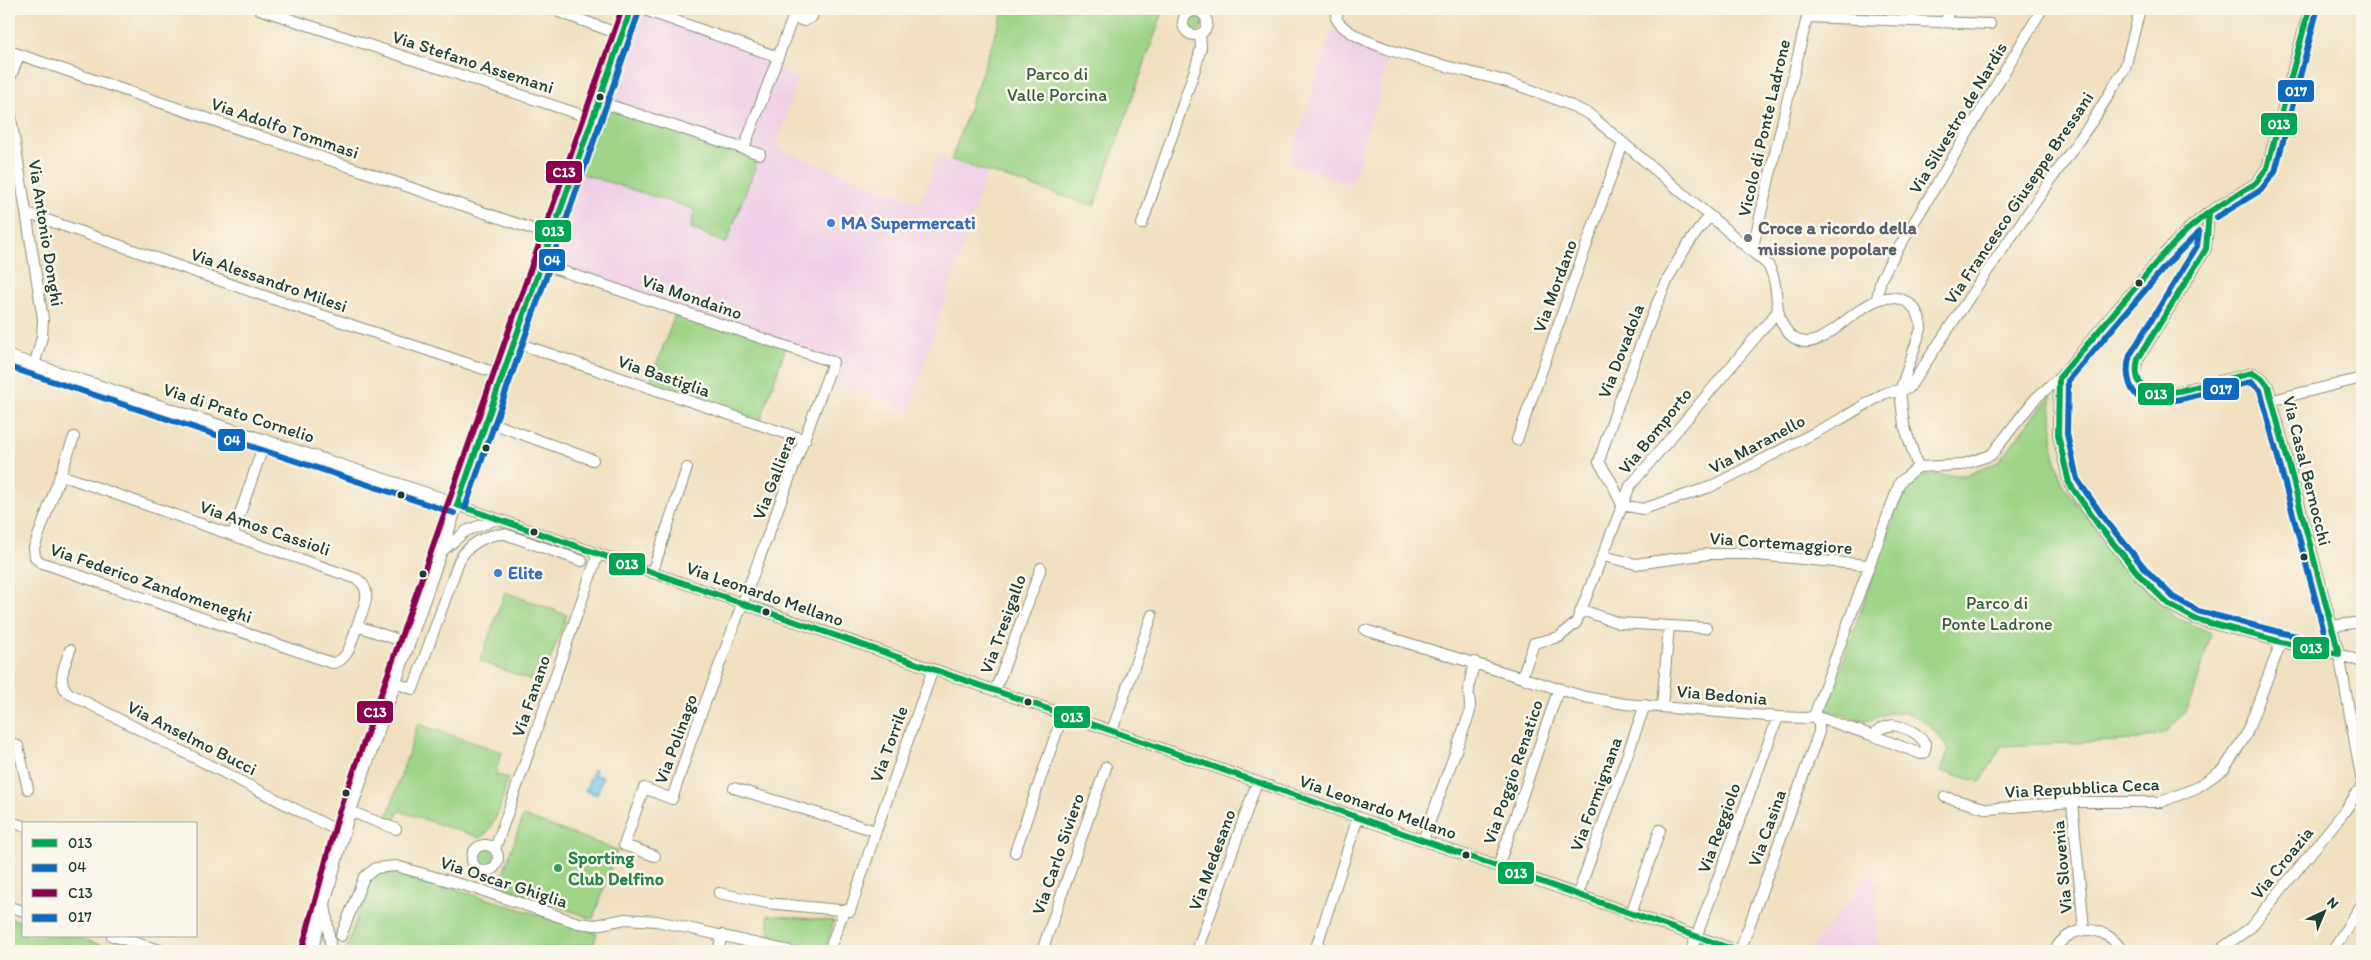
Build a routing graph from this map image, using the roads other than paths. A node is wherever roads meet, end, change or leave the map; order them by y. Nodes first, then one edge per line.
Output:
1 (259, 9) edge
2 (551, 9) edge
3 (631, 9) edge
4 (642, 9) edge
5 (815, 9) edge
6 (1950, 9) edge
7 (2042, 9) edge
8 (2140, 9) edge
9 (2309, 9) edge
10 (1189, 10) edge
11 (1206, 11) edge
12 (791, 13) edge
13 (1338, 13) edge
14 (1854, 13) edge
15 (1945, 22) junction
16 (1990, 24) dead end
17 (1200, 34) junction
18 (622, 35) junction
19 (9, 51) edge
20 (19, 55) junction
21 (778, 57) junction
22 (9, 81) edge
23 (597, 101) junction
24 (9, 105) edge
25 (591, 118) junction
26 (1622, 143) junction
27 (744, 148) junction
28 (760, 154) dead end
29 (2209, 212) junction
30 (27, 214) junction
31 (1710, 216) junction
32 (1142, 224) dead end
33 (550, 235) junction
34 (1752, 251) junction
35 (541, 264) junction
36 (1877, 298) junction
37 (1778, 312) junction
38 (514, 342) junction
39 (9, 358) edge
40 (833, 362) joint
41 (34, 366) junction
42 (502, 375) junction
43 (2058, 378) junction
44 (2362, 378) edge
45 (1900, 390) junction
46 (2273, 400) junction
47 (486, 421) junction
48 (74, 437) dead end
49 (805, 440) junction
50 (1517, 440) dead end
51 (265, 441) junction
52 (592, 460) dead end
53 (1918, 466) junction
54 (687, 468) dead end
55 (61, 474) junction
56 (1622, 504) junction
57 (457, 505) junction
58 (497, 519) junction
59 (233, 534) junction
60 (548, 537) junction
61 (544, 548) junction
62 (441, 552) junction
63 (598, 554) junction
64 (1603, 556) junction
65 (582, 561) dead end
66 (1868, 565) junction
67 (1041, 568) dead end
68 (652, 573) junction
69 (743, 603) junction
70 (1582, 610) junction
71 (1152, 615) dead end
72 (2362, 622) edge
73 (357, 626) junction
74 (1669, 626) junction
75 (2330, 626) junction
76 (1706, 628) dead end
77 (1365, 630) dead end
78 (2281, 642) junction
79 (408, 643) junction
80 (70, 650) dead end
81 (2339, 654) junction
82 (1475, 662) junction
83 (2362, 662) edge
84 (933, 669) junction
85 (1522, 677) junction
86 (395, 683) junction
87 (1558, 688) junction
88 (995, 691) junction
89 (1645, 705) junction
90 (1662, 707) junction
91 (1063, 714) junction
92 (1778, 716) junction
93 (1814, 716) junction
94 (1112, 731) junction
95 (1874, 736) junction
96 (9, 742) edge
97 (1106, 767) dead end
98 (1257, 782) junction
99 (2362, 784) edge
100 (734, 788) dead end
101 (28, 789) dead end
102 (1945, 797) dead end
103 (2072, 802) junction
104 (349, 811) junction
105 (1358, 817) junction
106 (9, 822) edge
107 (22, 825) edge
108 (396, 829) dead end
109 (1660, 830) dead end
110 (876, 831) junction
111 (342, 833) junction
112 (1423, 840) junction
113 (495, 849) dead end
114 (1014, 852) dead end
115 (655, 856) dead end
116 (1498, 867) junction
117 (719, 893) dead end
118 (1578, 894) junction
119 (324, 900) junction
120 (2362, 904) edge
121 (9, 907) edge
122 (22, 910) edge
123 (844, 910) junction
124 (1631, 914) junction
125 (2084, 929) junction
126 (340, 936) dead end
127 (722, 936) junction
128 (119, 938) edge
129 (1696, 938) junction
130 (1198, 948) dead end
131 (164, 951) edge
132 (310, 951) edge
133 (331, 951) edge
134 (718, 951) edge
135 (789, 951) edge
136 (829, 951) edge
137 (1042, 951) edge
138 (1315, 951) edge
139 (1691, 951) edge
140 (1739, 951) edge
141 (2054, 951) edge
142 (2122, 951) edge
143 (2218, 951) edge
144 (2332, 951) edge

1 - 25 street, Via Stefano Assemani
2 - 18 street
3 - 18 street
4 - 21 street
5 - 12 street
6 - 15 street
7 - 36 street, Via Silvestro de Nardis
8 - 45 street, Via Francesco Giuseppe Bressani
9 - 29 street
10 - 11 street
10 - 17 street
11 - 17 street
12 - 21 street
13 - 26 street
14 - 15 street, Vicolo di Ponte Ladrone
14 - 34 street, Vicolo di Ponte Ladrone
15 - 16 street, Vicolo di Ponte Ladrone
17 - 32 street
18 - 23 street
19 - 20 street, Via Adolfo Tommasi
20 - 22 street
20 - 33 street, Via Adolfo Tommasi
21 - 27 street
23 - 25 street
23 - 27 street
24 - 30 street, Via Antonio Donghi
25 - 33 street
26 - 31 street
26 - 50 street, Via Mordano
27 - 28 street
29 - 43 street
29 - 46 street, Via Casal Bernocchi
30 - 41 street, Via Antonio Donghi
30 - 42 street, Via Alessandro Milesi
31 - 34 street
31 - 56 street, Via Dovadola
33 - 35 street
34 - 37 street
35 - 38 street
35 - 40 street, Via Mondaino
36 - 37 street
36 - 45 street
37 - 56 street, Via Bomporto
38 - 42 street
38 - 49 street, Via Bastiglia
39 - 41 street, Via di Prato Cornelio
40 - 49 street, Via Galliera
41 - 51 street, Via di Prato Cornelio
42 - 47 street
43 - 53 street
43 - 78 street
44 - 46 street
45 - 53 street
45 - 56 street, Via Maranello
46 - 75 street, Via Casal Bernocchi
47 - 52 street
47 - 57 street
48 - 55 street, Via Federico Zandomeneghi
49 - 69 street, Via Galliera
51 - 57 street, Via di Prato Cornelio
51 - 59 street
53 - 66 street
54 - 68 street
55 - 59 street, Via Amos Cassioli
55 - 73 street, Via Federico Zandomeneghi
56 - 64 street, Via Bomporto
57 - 58 street, Via Leonardo Mellano
57 - 62 street
58 - 60 street, Via Leonardo Mellano
58 - 62 street
59 - 73 street, Via Amos Cassioli
60 - 61 street
60 - 63 street, Via Leonardo Mellano
61 - 65 street
61 - 86 street
62 - 79 street
63 - 68 street, Via Leonardo Mellano
63 - 113 street, Via Fanano
64 - 66 street, Via Cortemaggiore
64 - 70 street, Via Bomporto
66 - 93 street
67 - 88 street, Via Tresigallo
68 - 69 street, Via Leonardo Mellano
69 - 84 street, Via Leonardo Mellano
69 - 115 street, Via Polinago
70 - 74 street
70 - 85 street, Via Bomporto
71 - 94 street
72 - 75 street
73 - 79 street
74 - 76 street
74 - 90 street
75 - 81 street, Via Casal Bernocchi
77 - 82 street, Via Bedonia
78 - 81 street
78 - 103 street, Via Repubblica Ceca
79 - 86 street
80 - 111 street, Via Anselmo Bucci
81 - 83 street
81 - 99 street, Via Casal Bernocchi
82 - 85 street, Via Bedonia
82 - 112 street
84 - 88 street, Via Leonardo Mellano
84 - 110 street, Via Torrile
85 - 87 street, Via Bedonia
86 - 104 street
87 - 89 street, Via Bedonia
87 - 116 street, Via Poggio Renatico
88 - 91 street, Via Leonardo Mellano
89 - 90 street, Via Bedonia
89 - 118 street, Via Formignana
90 - 92 street, Via Bedonia
91 - 94 street, Via Leonardo Mellano
91 - 114 street
92 - 93 street, Via Bedonia
92 - 129 street, Via Reggiolo
93 - 95 street
93 - 140 street, Via Casina
94 - 98 street, Via Leonardo Mellano
95 - 95 street
96 - 101 street
97 - 137 street, Via Carlo Siviero
98 - 105 street, Via Leonardo Mellano
98 - 130 street, Via Medesano
99 - 143 street, Via Croazia
100 - 110 street
102 - 103 street, Via Repubblica Ceca
103 - 125 street, Via Slovenia
104 - 108 street
104 - 111 street
105 - 112 street, Via Leonardo Mellano
105 - 138 street
106 - 107 street
109 - 124 street
110 - 123 street, Via Torrile
111 - 119 street
112 - 116 street, Via Leonardo Mellano
116 - 118 street, Via Leonardo Mellano
117 - 123 street
118 - 124 street, Via Leonardo Mellano
119 - 132 street
119 - 133 street
120 - 144 street
121 - 122 street
123 - 136 street, Via Torrile
124 - 129 street, Via Leonardo Mellano
125 - 141 street, Via Slovenia
125 - 142 street, Via Slovenia
126 - 127 street, Via Oscar Ghiglia
127 - 134 street
127 - 135 street, Via Oscar Ghiglia
128 - 131 street
129 - 139 street, Via Reggiolo
129 - 140 street, Via Leonardo Mellano

